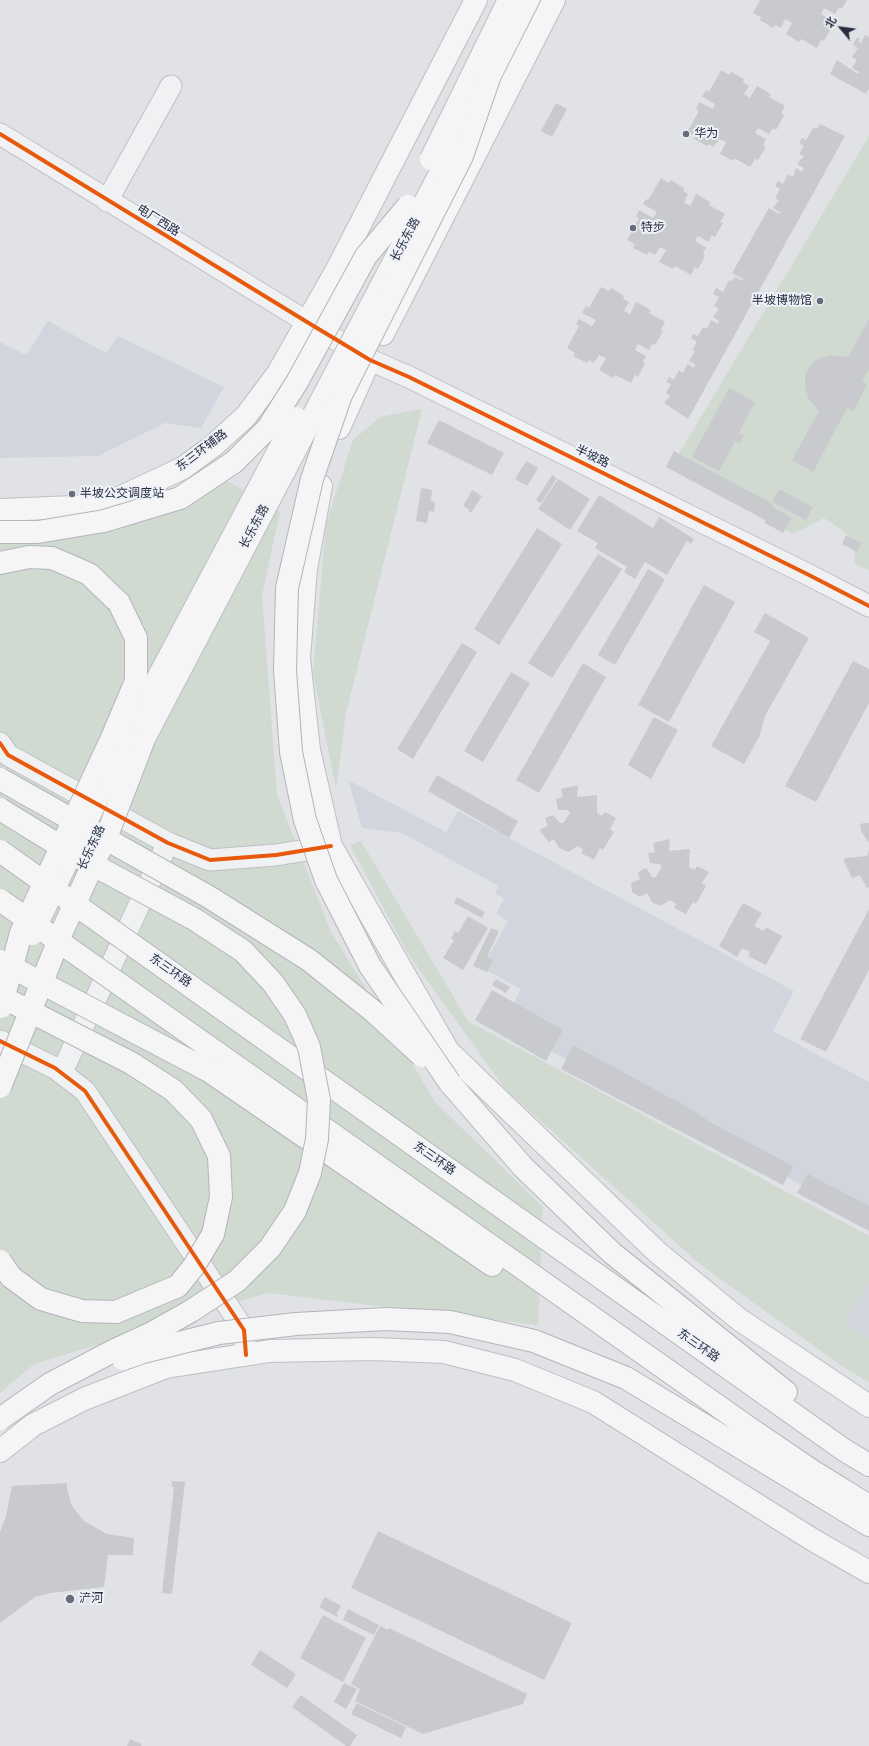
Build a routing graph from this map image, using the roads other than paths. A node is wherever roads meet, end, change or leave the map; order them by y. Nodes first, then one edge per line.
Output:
1 (476, 0) edge
2 (509, 0) edge
3 (528, 0) edge
4 (554, 0) edge
5 (490, 75) junction
6 (171, 86) dead end
7 (0, 134) edge
8 (107, 201) junction
9 (408, 206) junction
10 (307, 322) junction
11 (370, 360) junction
12 (0, 510) edge
13 (0, 532) edge
14 (0, 563) edge
15 (869, 606) edge
16 (144, 739) junction
17 (3, 756) edge
18 (0, 779) edge
19 (0, 809) edge
20 (168, 843) junction
21 (331, 846) junction
22 (0, 851) edge
23 (0, 900) edge
24 (0, 961) edge
25 (0, 1005) edge
26 (0, 1041) edge
27 (0, 1063) edge
28 (62, 1072) junction
29 (450, 1083) junction
30 (0, 1087) edge
31 (0, 1261) edge
32 (572, 1304) junction
33 (246, 1355) junction
34 (50, 1384) junction
35 (869, 1406) edge
36 (0, 1419) edge
37 (844, 1450) junction
38 (0, 1451) edge
39 (869, 1465) edge
40 (869, 1506) edge
41 (869, 1525) edge
42 (869, 1572) edge

1 - 10 main road, 东三环辅路
2 - 9 main road, 长乐东路, bridge
3 - 5 main road, 长乐东路, bridge
4 - 11 main road
5 - 16 main road, 长乐东路, bridge
5 - 29 main road, bridge
6 - 8 street
7 - 8 street, 电厂西路
8 - 10 street, 电厂西路
9 - 13 main road, bridge
9 - 25 main road, 长乐东路, bridge
10 - 11 street, 半坡路
10 - 12 main road, 东三环辅路
11 - 15 street, 半坡路
11 - 21 main road
14 - 25 main road, bridge
16 - 27 main road, 长乐东路, bridge
16 - 30 main road, bridge
17 - 20 street
18 - 29 main road, bridge
19 - 34 main road, bridge
20 - 21 street
20 - 28 street
21 - 35 main road
22 - 37 main road, 东三环路, bridge
23 - 32 main road, bridge
24 - 32 main road, bridge
25 - 31 main road, bridge
26 - 28 street
28 - 33 street
29 - 37 main road
32 - 40 main road
33 - 38 main road
33 - 42 main road
34 - 36 main road, bridge
34 - 41 main road, bridge
37 - 39 main road, 东三环路

